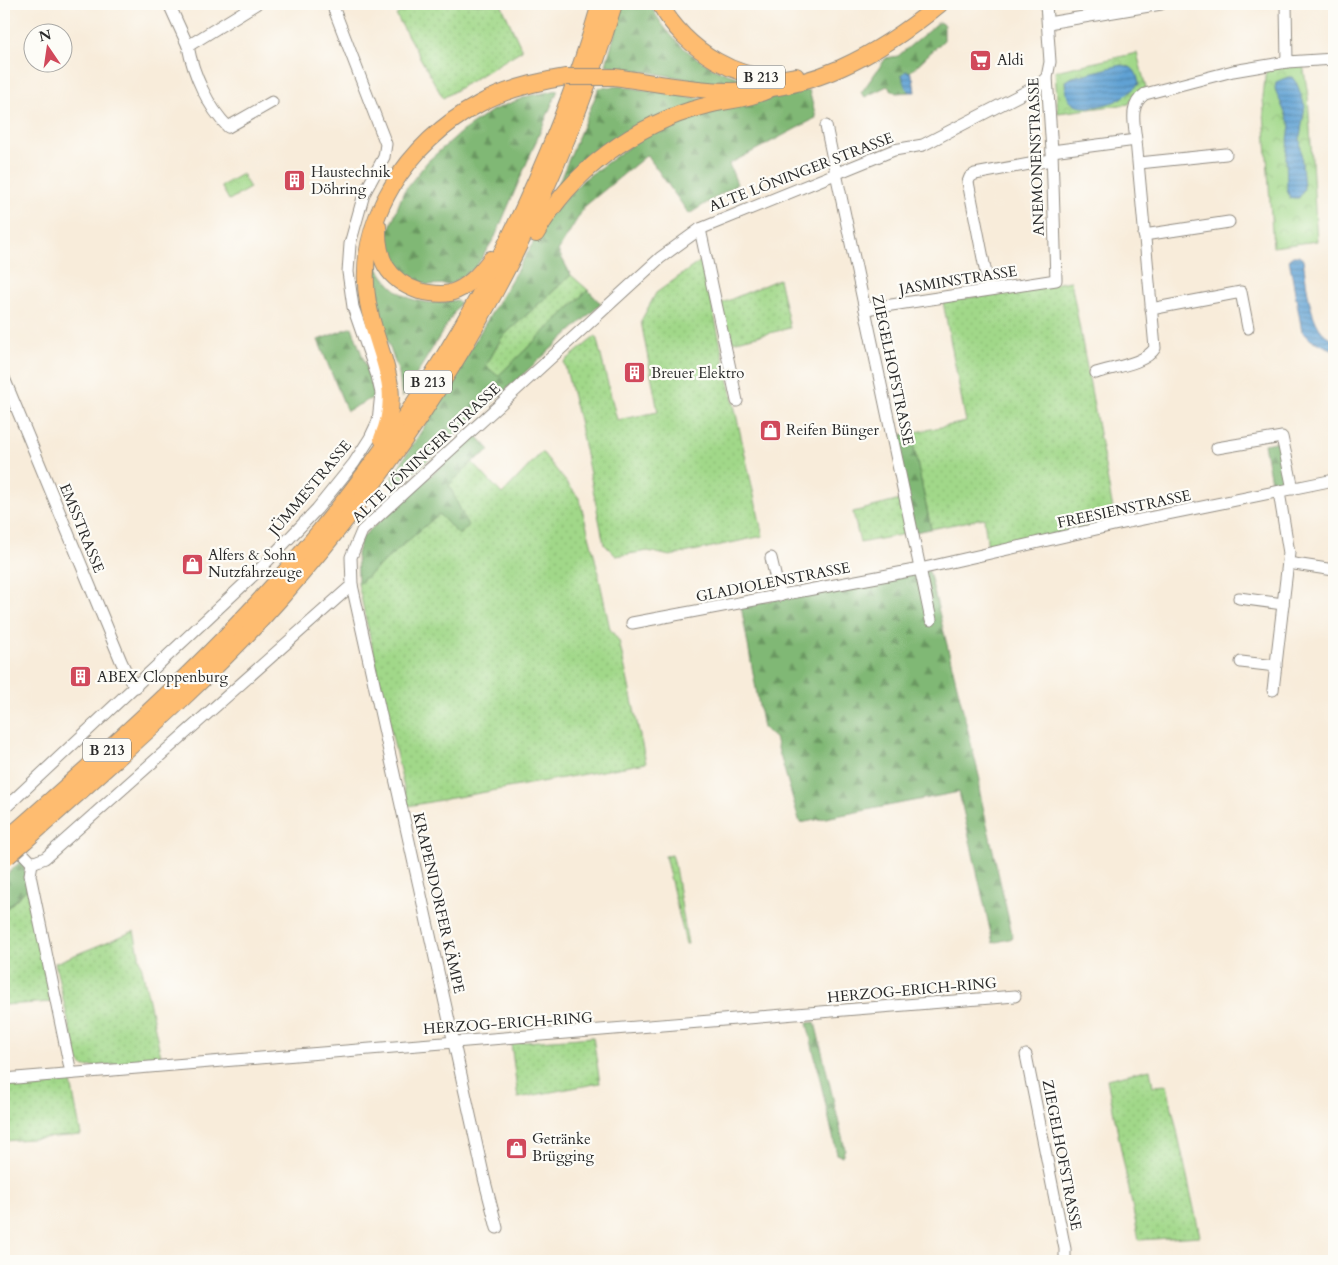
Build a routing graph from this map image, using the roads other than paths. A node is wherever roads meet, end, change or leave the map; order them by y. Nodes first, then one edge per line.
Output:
1 (170, 4) edge
2 (256, 4) edge
3 (332, 4) edge
4 (600, 4) edge
5 (614, 4) edge
6 (660, 4) edge
7 (940, 4) edge
8 (1046, 4) edge
9 (1161, 4) edge
10 (1286, 4) edge
11 (1142, 6) edge
12 (1048, 23) junction
13 (884, 44) junction
14 (188, 46) junction
15 (1334, 59) edge
16 (1286, 62) junction
17 (1046, 77) junction
18 (768, 90) junction
19 (272, 102) dead end
20 (826, 126) dead end
21 (1136, 140) junction
22 (1226, 154) dead end
23 (1052, 156) junction
24 (1139, 163) junction
25 (836, 173) junction
26 (379, 213) junction
27 (518, 221) junction
28 (1229, 222) dead end
29 (700, 229) junction
30 (1144, 235) junction
31 (1056, 280) joint
32 (498, 289) junction
33 (989, 289) junction
34 (865, 309) junction
35 (1151, 309) junction
36 (1248, 328) dead end
37 (1096, 372) dead end
38 (4, 378) edge
39 (737, 401) dead end
40 (1216, 448) dead end
41 (1334, 480) edge
42 (1293, 489) junction
43 (1279, 492) junction
44 (320, 531) junction
45 (771, 558) dead end
46 (1288, 564) junction
47 (920, 569) junction
48 (1334, 570) edge
49 (352, 585) junction
50 (780, 596) junction
51 (1239, 598) dead end
52 (1283, 604) junction
53 (931, 620) dead end
54 (632, 623) dead end
55 (1241, 662) dead end
56 (1276, 666) junction
57 (136, 687) junction
58 (1273, 690) dead end
59 (4, 809) edge
60 (15, 835) edge
61 (5, 853) edge
62 (32, 863) junction
63 (1015, 996) dead end
64 (455, 1042) junction
65 (1026, 1055) dead end
66 (71, 1073) junction
67 (4, 1079) edge
68 (497, 1228) dead end
69 (1065, 1261) edge

1 - 14 street
2 - 14 street
3 - 57 street, JÜMMESTRASSE
4 - 27 highway, B 213
5 - 32 highway, B 213
6 - 13 highway, B 213
7 - 13 highway
8 - 12 street, ANEMONENSTRASSE
9 - 11 street
10 - 16 street
11 - 12 street
12 - 17 street, ANEMONENSTRASSE
13 - 18 highway, B 213
14 - 19 street
15 - 16 street
16 - 21 street
17 - 23 street, ANEMONENSTRASSE
17 - 25 street, ALTE LÖNINGER STRASSE
18 - 26 highway, B 213, bridge
18 - 32 highway
20 - 25 street, ZIEGELHOFSTRASSE
21 - 23 street
21 - 24 street
22 - 24 street
23 - 31 street, ANEMONENSTRASSE
23 - 33 street
24 - 30 street
25 - 29 street, ALTE LÖNINGER STRASSE
25 - 34 street, ZIEGELHOFSTRASSE
26 - 27 highway
26 - 44 highway, B 213
27 - 44 highway, B 213
28 - 30 street
29 - 39 street, ALTE LÖNINGER STRASSE
29 - 49 street, ALTE LÖNINGER STRASSE
30 - 35 street
31 - 33 street, JASMINSTRASSE
32 - 60 highway, B 213
33 - 34 street, JASMINSTRASSE
34 - 47 street, ZIEGELHOFSTRASSE
35 - 36 street
35 - 37 street
38 - 57 street, EMSSTRASSE
40 - 42 street
41 - 42 street, FREESIENSTRASSE
42 - 43 street, FREESIENSTRASSE
43 - 46 street
43 - 47 street, FREESIENSTRASSE
44 - 60 highway, B 213
45 - 50 street
46 - 48 street
46 - 52 street
47 - 50 street, GLADIOLENSTRASSE
47 - 53 street, ZIEGELHOFSTRASSE
49 - 62 street
49 - 64 street, KRAPENDORFER KÄMPE
50 - 54 street, GLADIOLENSTRASSE
51 - 52 street
52 - 56 street
55 - 56 street
56 - 58 street
57 - 59 street, JÜMMESTRASSE
60 - 61 highway, B 213, bridge
60 - 62 street
62 - 66 street
63 - 64 street, HERZOG-ERICH-RING
64 - 66 street, HERZOG-ERICH-RING
64 - 68 street, KRAPENDORFER KÄMPE
65 - 69 street, ZIEGELHOFSTRASSE
66 - 67 street, HERZOG-ERICH-RING

